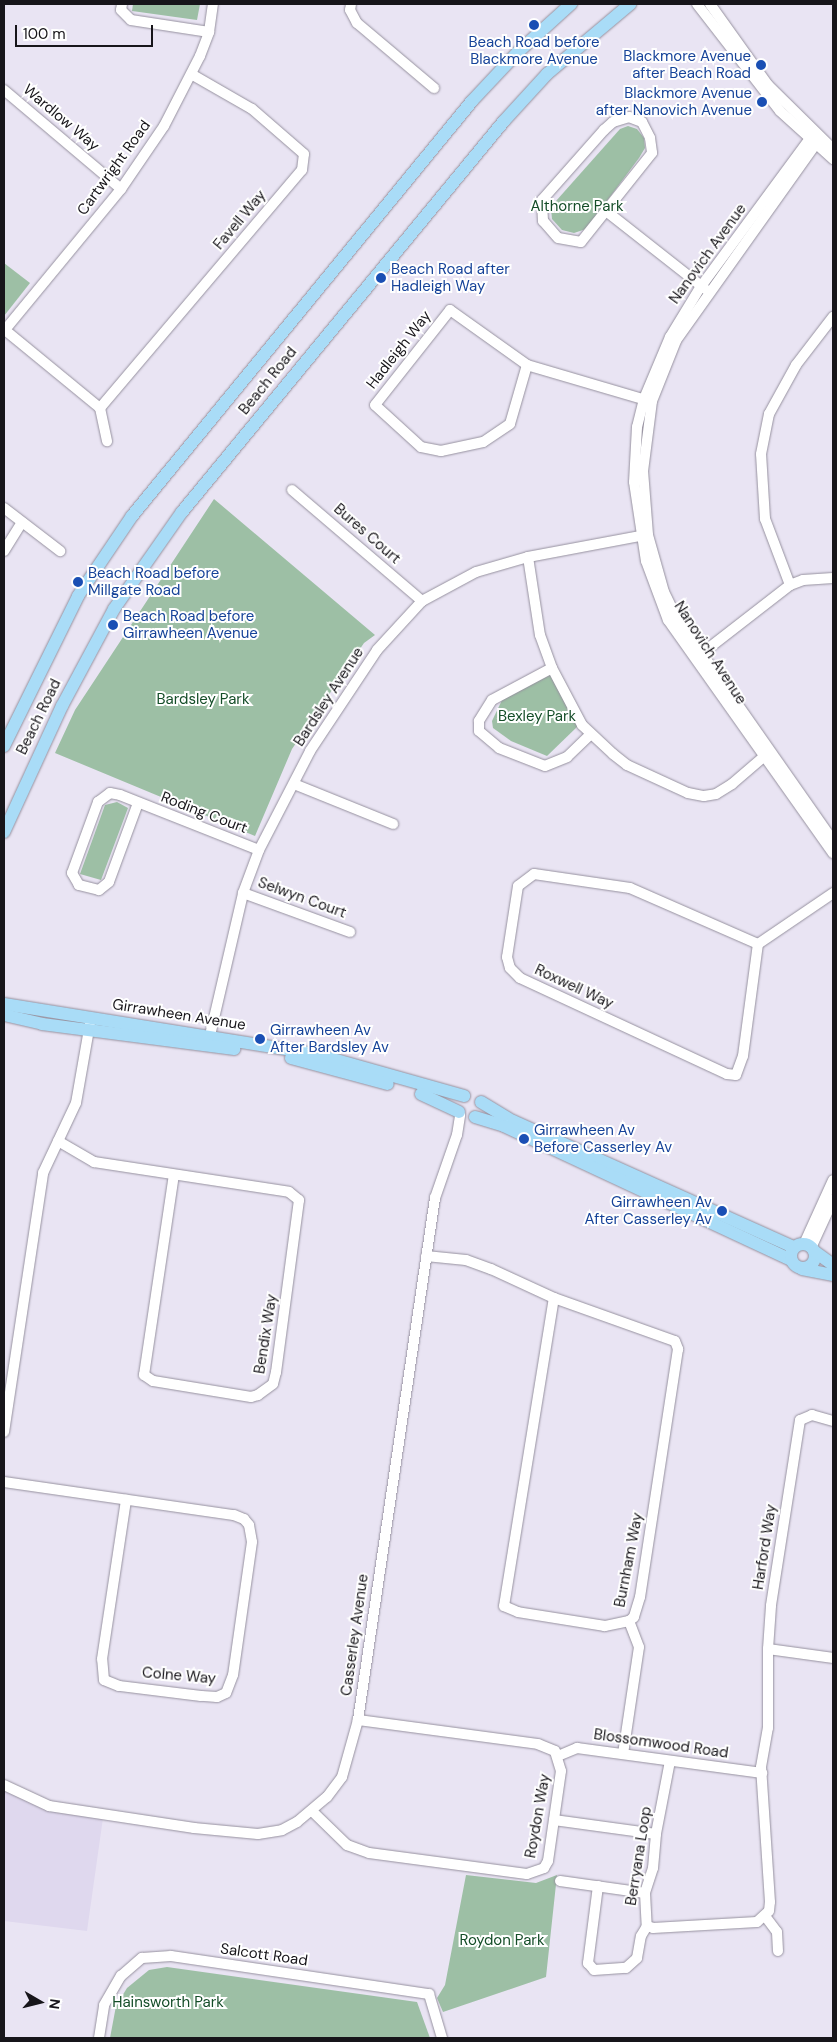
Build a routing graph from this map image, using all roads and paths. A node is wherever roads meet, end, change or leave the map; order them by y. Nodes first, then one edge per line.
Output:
1 (122, 4) edge
2 (213, 4) edge
3 (351, 4) edge
4 (571, 4) edge
5 (630, 4) edge
6 (698, 4) edge
7 (710, 4) edge
8 (209, 32) junction
9 (191, 74) junction
10 (434, 88) dead end
11 (4, 90) edge
12 (814, 139) junction
13 (833, 149) edge
14 (833, 159) edge
15 (121, 189) junction
16 (606, 211) junction
17 (704, 289) junction
18 (833, 317) edge
19 (4, 330) edge
20 (527, 365) junction
21 (648, 400) junction
22 (100, 408) junction
23 (107, 441) dead end
24 (292, 490) dead end
25 (4, 508) edge
26 (22, 522) junction
27 (644, 535) junction
28 (4, 551) edge
29 (60, 551) dead end
30 (528, 557) junction
31 (833, 578) edge
32 (790, 585) junction
33 (422, 601) junction
34 (697, 657) junction
35 (552, 668) junction
36 (591, 734) junction
37 (4, 746) edge
38 (766, 755) junction
39 (294, 784) junction
40 (138, 803) junction
41 (393, 824) dead end
42 (4, 832) edge
43 (833, 841) edge
44 (259, 850) junction
45 (833, 853) edge
46 (243, 893) junction
47 (833, 893) edge
48 (350, 932) dead end
49 (758, 944) junction
50 (4, 1004) edge
51 (4, 1015) edge
52 (90, 1023) junction
53 (209, 1040) junction
54 (464, 1096) junction
55 (480, 1102) junction
56 (466, 1116) junction
57 (58, 1141) junction
58 (174, 1175) junction
59 (833, 1180) edge
60 (833, 1200) edge
61 (803, 1250) junction
62 (426, 1256) junction
63 (833, 1265) edge
64 (802, 1269) junction
65 (833, 1275) edge
66 (554, 1298) junction
67 (833, 1420) edge
68 (4, 1432) edge
69 (4, 1482) edge
70 (126, 1500) junction
71 (628, 1621) junction
72 (768, 1649) junction
73 (833, 1658) edge
74 (358, 1720) junction
75 (623, 1754) junction
76 (558, 1756) junction
77 (670, 1761) junction
78 (762, 1773) junction
79 (4, 1785) edge
80 (312, 1812) junction
81 (554, 1820) junction
82 (656, 1834) junction
83 (560, 1881) dead end
84 (598, 1886) junction
85 (645, 1893) junction
86 (765, 1916) junction
87 (647, 1926) junction
88 (778, 1951) dead end
89 (99, 2038) edge
90 (442, 2038) edge

1 - 8 street
2 - 8 street, Cartwright Road
3 - 10 street
4 - 37 main road, Beach Road
5 - 42 main road, Beach Road
6 - 12 street
7 - 12 street
8 - 9 street, Cartwright Road
9 - 15 street, Cartwright Road
9 - 22 street, Favell Way
11 - 15 street, Wardlow Way
12 - 13 street
12 - 14 street
12 - 17 street, Nanovich Avenue
15 - 19 street, Cartwright Road
16 - 16 street
16 - 17 street
17 - 21 street, Nanovich Avenue
18 - 32 street
19 - 22 street
20 - 20 street, Hadleigh Way
20 - 21 street, Hadleigh Way
21 - 27 street, Nanovich Avenue
22 - 23 street
24 - 33 street, Bures Court
25 - 26 street
26 - 28 street
26 - 29 street
27 - 30 street, Bardsley Avenue
27 - 34 street, Nanovich Avenue
30 - 33 street, Bardsley Avenue
30 - 35 street
31 - 32 street
32 - 34 street
33 - 39 street, Bardsley Avenue
34 - 38 street, Nanovich Avenue
35 - 36 street
35 - 36 street
36 - 38 street
38 - 43 street, Nanovich Avenue
38 - 45 street, Nanovich Avenue
39 - 41 street
39 - 44 street, Bardsley Avenue
40 - 40 street, Roding Court
40 - 44 street, Roding Court
44 - 46 street, Bardsley Avenue
46 - 48 street, Selwyn Court
46 - 53 street, Bardsley Avenue
47 - 49 street
49 - 49 street, Roxwell Way
50 - 52 main road, Girrawheen Avenue
51 - 52 main road, Girrawheen Avenue
52 - 53 main road, Girrawheen Avenue
52 - 57 street
53 - 54 main road, Girrawheen Avenue
53 - 56 main road, Girrawheen Avenue
54 - 55 main road, Girrawheen Avenue
54 - 56 main road
55 - 56 main road
55 - 61 main road, Girrawheen Avenue
56 - 61 main road, Girrawheen Avenue
56 - 62 street, Casserley Avenue
57 - 58 street, Bendix Way
57 - 68 street
58 - 58 street, Bendix Way
59 - 61 street
60 - 61 street
61 - 63 main road, Girrawheen Avenue
61 - 64 main road
61 - 64 main road
62 - 66 street, Burnham Way
62 - 74 street, Casserley Avenue
64 - 65 main road
66 - 71 street, Burnham Way
66 - 71 street, Burnham Way
67 - 72 street, Harford Way
69 - 70 street, Colne Way
70 - 70 street, Colne Way
71 - 75 street
72 - 73 street
72 - 78 street
74 - 76 street, Roydon Way
74 - 80 street, Casserley Avenue
75 - 76 street, Blossomwood Road
75 - 77 street, Blossomwood Road
76 - 81 street, Roydon Way
77 - 78 street, Blossomwood Road
77 - 82 street, Berryana Loop
78 - 86 street
79 - 80 street, Casserley Avenue
80 - 81 street, Roydon Way
81 - 82 street
82 - 85 street, Berryana Loop
83 - 84 street
84 - 85 street
84 - 87 street
85 - 87 street, Berryana Loop
86 - 87 street, Berryana Loop
86 - 88 street
89 - 90 street, Salcott Road

